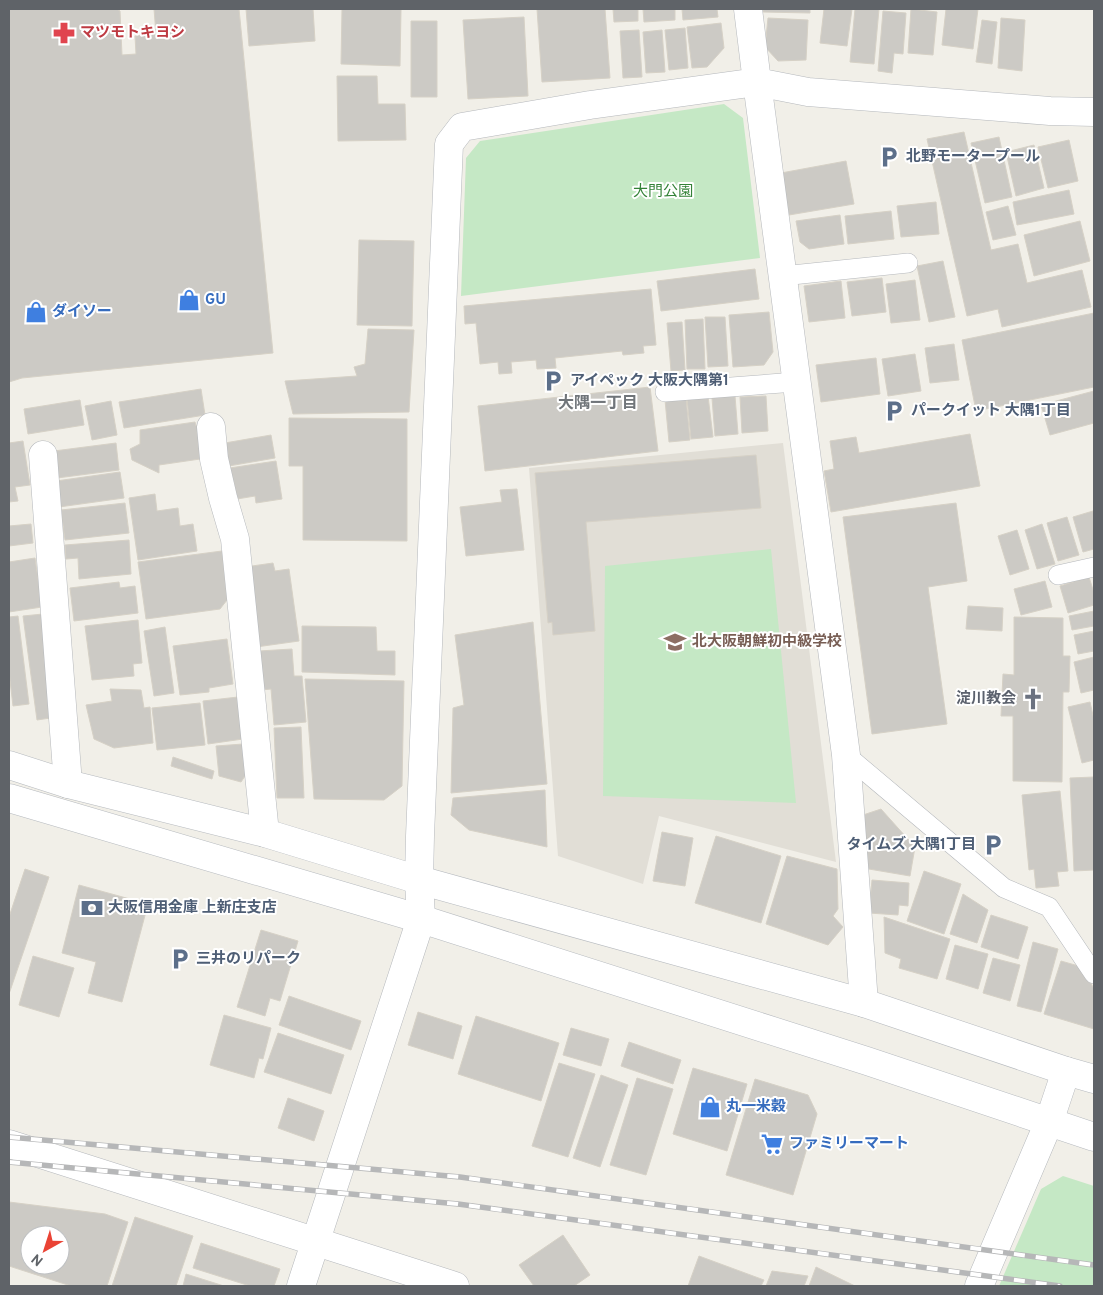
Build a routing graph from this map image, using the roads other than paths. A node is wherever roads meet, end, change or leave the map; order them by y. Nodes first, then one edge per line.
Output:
1 (748, 9) edge
2 (757, 82) junction
3 (1094, 112) edge
4 (908, 263) dead end
5 (782, 276) junction
6 (796, 382) junction
7 (665, 392) dead end
8 (211, 427) dead end
9 (43, 455) dead end
10 (1094, 566) edge
11 (1058, 575) dead end
12 (846, 755) junction
13 (9, 765) edge
14 (68, 784) junction
15 (9, 798) edge
16 (266, 833) junction
17 (419, 880) junction
18 (421, 919) junction
19 (1094, 974) edge
20 (864, 1003) junction
21 (1066, 1071) junction
22 (1094, 1079) edge
23 (1049, 1122) junction
24 (1094, 1137) edge
25 (9, 1144) edge
26 (315, 1241) junction
27 (301, 1286) edge
28 (454, 1286) edge
29 (979, 1286) edge

1 - 2 street
2 - 3 street
2 - 5 street
2 - 17 street
4 - 5 lane
5 - 6 street
6 - 7 lane
6 - 12 street
8 - 16 street
9 - 14 street
10 - 11 lane
12 - 19 lane
12 - 20 street
13 - 14 street
14 - 16 street
15 - 18 street
16 - 17 street
17 - 18 street
17 - 20 street
18 - 23 street
18 - 26 street
20 - 21 street
21 - 22 street
21 - 23 street
23 - 24 street
23 - 29 street
25 - 26 street
26 - 27 street
26 - 28 street

